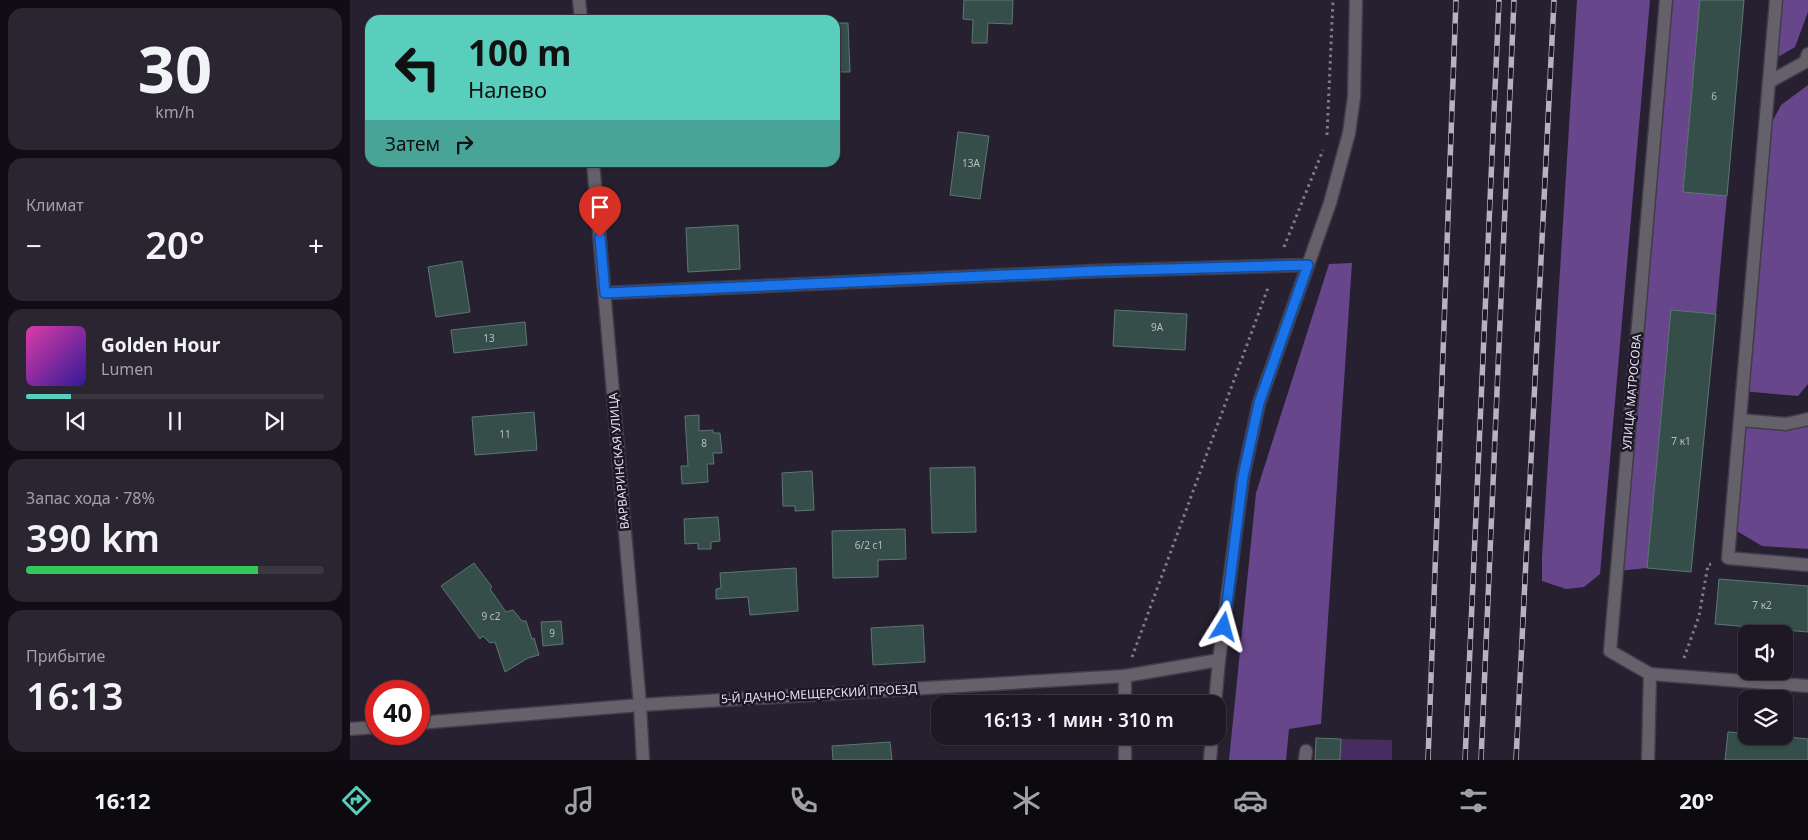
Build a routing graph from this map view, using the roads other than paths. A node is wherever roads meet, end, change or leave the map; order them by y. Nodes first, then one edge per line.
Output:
1 (579, 0) edge
2 (1356, 0) edge
3 (1666, 0) edge
4 (1776, 0) edge
5 (580, 15) edge
6 (1808, 54) edge
7 (1769, 82) junction
8 (593, 167) edge
9 (1308, 265) junction
10 (605, 293) junction
11 (1808, 419) edge
12 (1740, 420) junction
13 (1808, 565) edge
14 (1219, 660) junction
15 (1650, 674) junction
16 (1125, 676) junction
17 (1808, 686) edge
18 (1125, 695) edge
19 (1216, 695) edge
20 (640, 705) junction
21 (430, 722) edge
22 (365, 728) edge
23 (350, 729) edge
24 (1125, 745) edge
25 (1211, 745) edge
26 (643, 760) edge
27 (1125, 760) edge
28 (1210, 760) edge
29 (1648, 760) edge

1 - 5 street
2 - 9 street
3 - 15 street, УЛИЦА МАТРОСОВА
4 - 7 street
6 - 7 street
7 - 12 street
8 - 10 street, ВАРВАРИНСКАЯ УЛИЦА
9 - 10 street
9 - 14 street
10 - 20 street, ВАРВАРИНСКАЯ УЛИЦА
11 - 12 street
12 - 13 street
14 - 16 street, 5-Й ДАЧНО-МЕЩЕРСКИЙ ПРОЕЗД
14 - 19 street
15 - 17 street
15 - 29 street
16 - 18 street
16 - 20 street, 5-Й ДАЧНО-МЕЩЕРСКИЙ ПРОЕЗД
20 - 21 street, 5-Й ДАЧНО-МЕЩЕРСКИЙ ПРОЕЗД
20 - 26 street, ВАРВАРИНСКАЯ УЛИЦА
22 - 23 street
24 - 27 street
25 - 28 street

